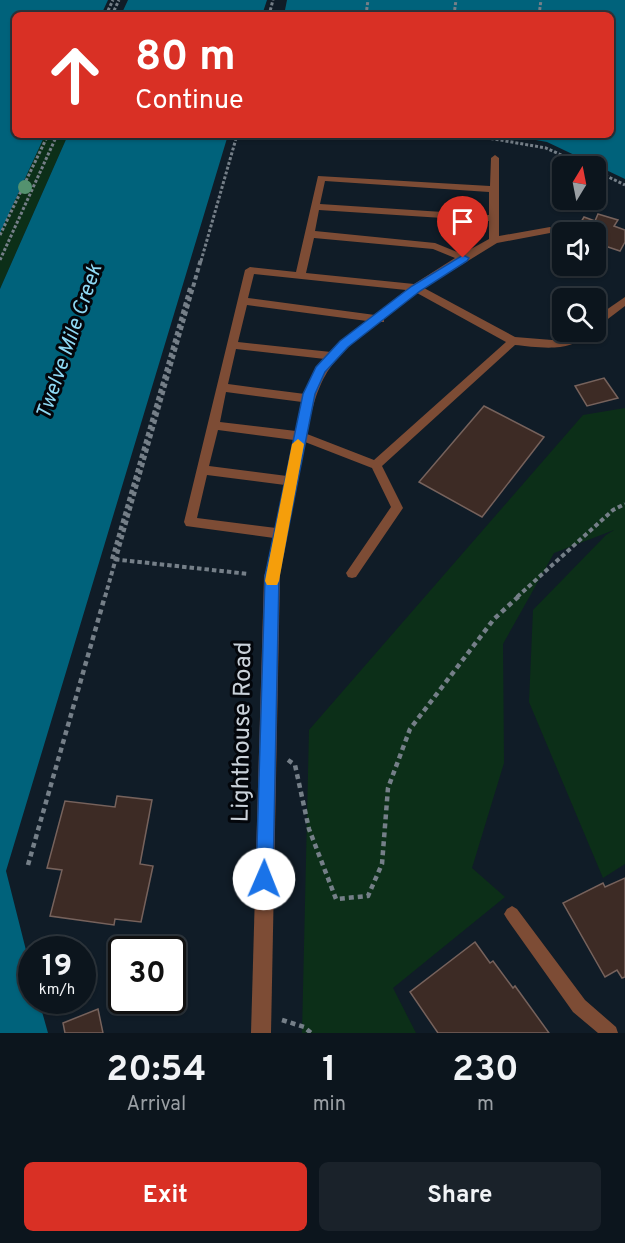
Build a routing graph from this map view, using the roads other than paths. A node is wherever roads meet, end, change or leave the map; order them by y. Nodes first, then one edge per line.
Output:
1 (495, 158) dead end
2 (494, 189) junction
3 (316, 207) junction
4 (494, 218) junction
5 (550, 230) dead end
6 (310, 234) junction
7 (494, 240) junction
8 (463, 258) junction
9 (300, 275) junction
10 (416, 288) junction
11 (243, 302) junction
12 (625, 302) edge
13 (610, 312) junction
14 (625, 313) edge
15 (606, 315) edge
16 (380, 319) junction
17 (513, 341) junction
18 (563, 342) edge
19 (232, 345) junction
20 (333, 356) junction
21 (222, 387) junction
22 (308, 399) junction
23 (213, 425) junction
24 (300, 436) junction
25 (376, 465) junction
26 (202, 471) junction
27 (291, 481) junction
28 (280, 534) junction
29 (352, 573) dead end
30 (272, 576) joint
31 (512, 914) dead end
32 (261, 1033) edge
33 (610, 1033) edge

1 - 2 lane
2 - 3 lane
2 - 4 lane
3 - 4 lane
3 - 6 lane
4 - 7 lane
5 - 7 lane
6 - 8 lane
6 - 9 lane
7 - 8 lane
8 - 10 lane
9 - 10 lane
9 - 11 lane
10 - 16 lane
10 - 17 lane
11 - 16 lane
11 - 19 lane
12 - 13 lane
13 - 14 lane
13 - 15 lane
16 - 20 lane
17 - 18 lane
17 - 25 lane
19 - 20 lane
19 - 21 lane
20 - 22 lane
21 - 22 lane
21 - 23 lane
22 - 24 lane
23 - 24 lane
23 - 26 lane
24 - 25 lane
24 - 27 lane
25 - 29 lane
26 - 27 lane
26 - 28 lane
27 - 28 lane
28 - 30 lane
30 - 32 street, Lighthouse Road
31 - 33 lane

